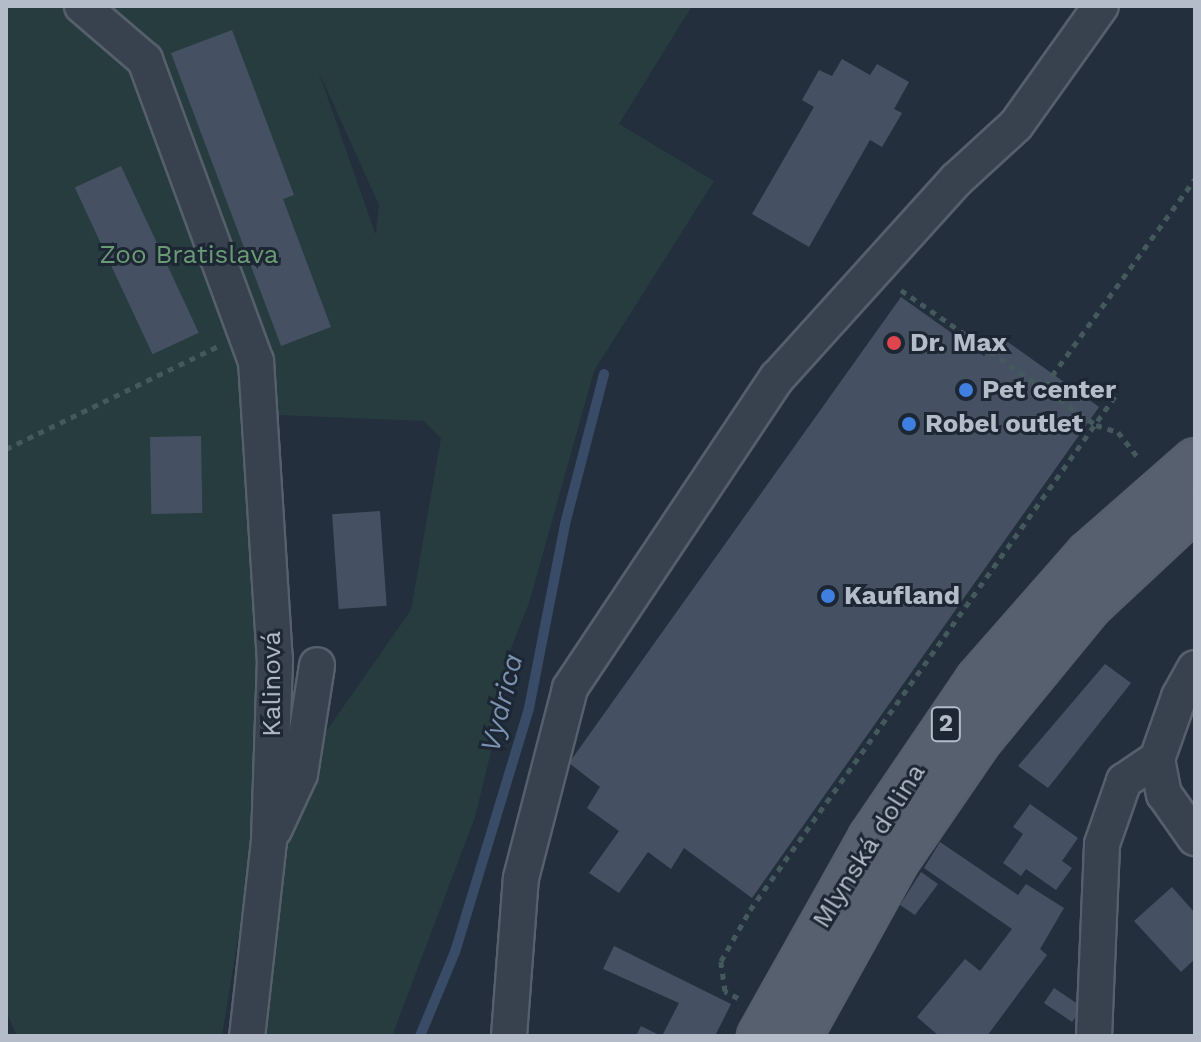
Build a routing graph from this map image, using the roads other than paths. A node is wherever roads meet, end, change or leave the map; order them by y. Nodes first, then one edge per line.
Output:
1 (82, 6) edge
2 (1101, 6) edge
3 (1195, 460) edge
4 (1195, 508) edge
5 (317, 665) dead end
6 (1195, 668) edge
7 (1157, 759) junction
8 (1195, 838) edge
9 (269, 841) junction
10 (753, 1020) edge
11 (247, 1036) edge
12 (509, 1036) edge
13 (800, 1036) edge
14 (1094, 1036) edge

1 - 9 street, Kalinová
2 - 12 street
3 - 10 main road, Mlynská dolina / 2
4 - 13 main road, Mlynská dolina / 2
5 - 9 street
6 - 7 street
7 - 8 street
7 - 14 street
9 - 11 street, Kalinová

